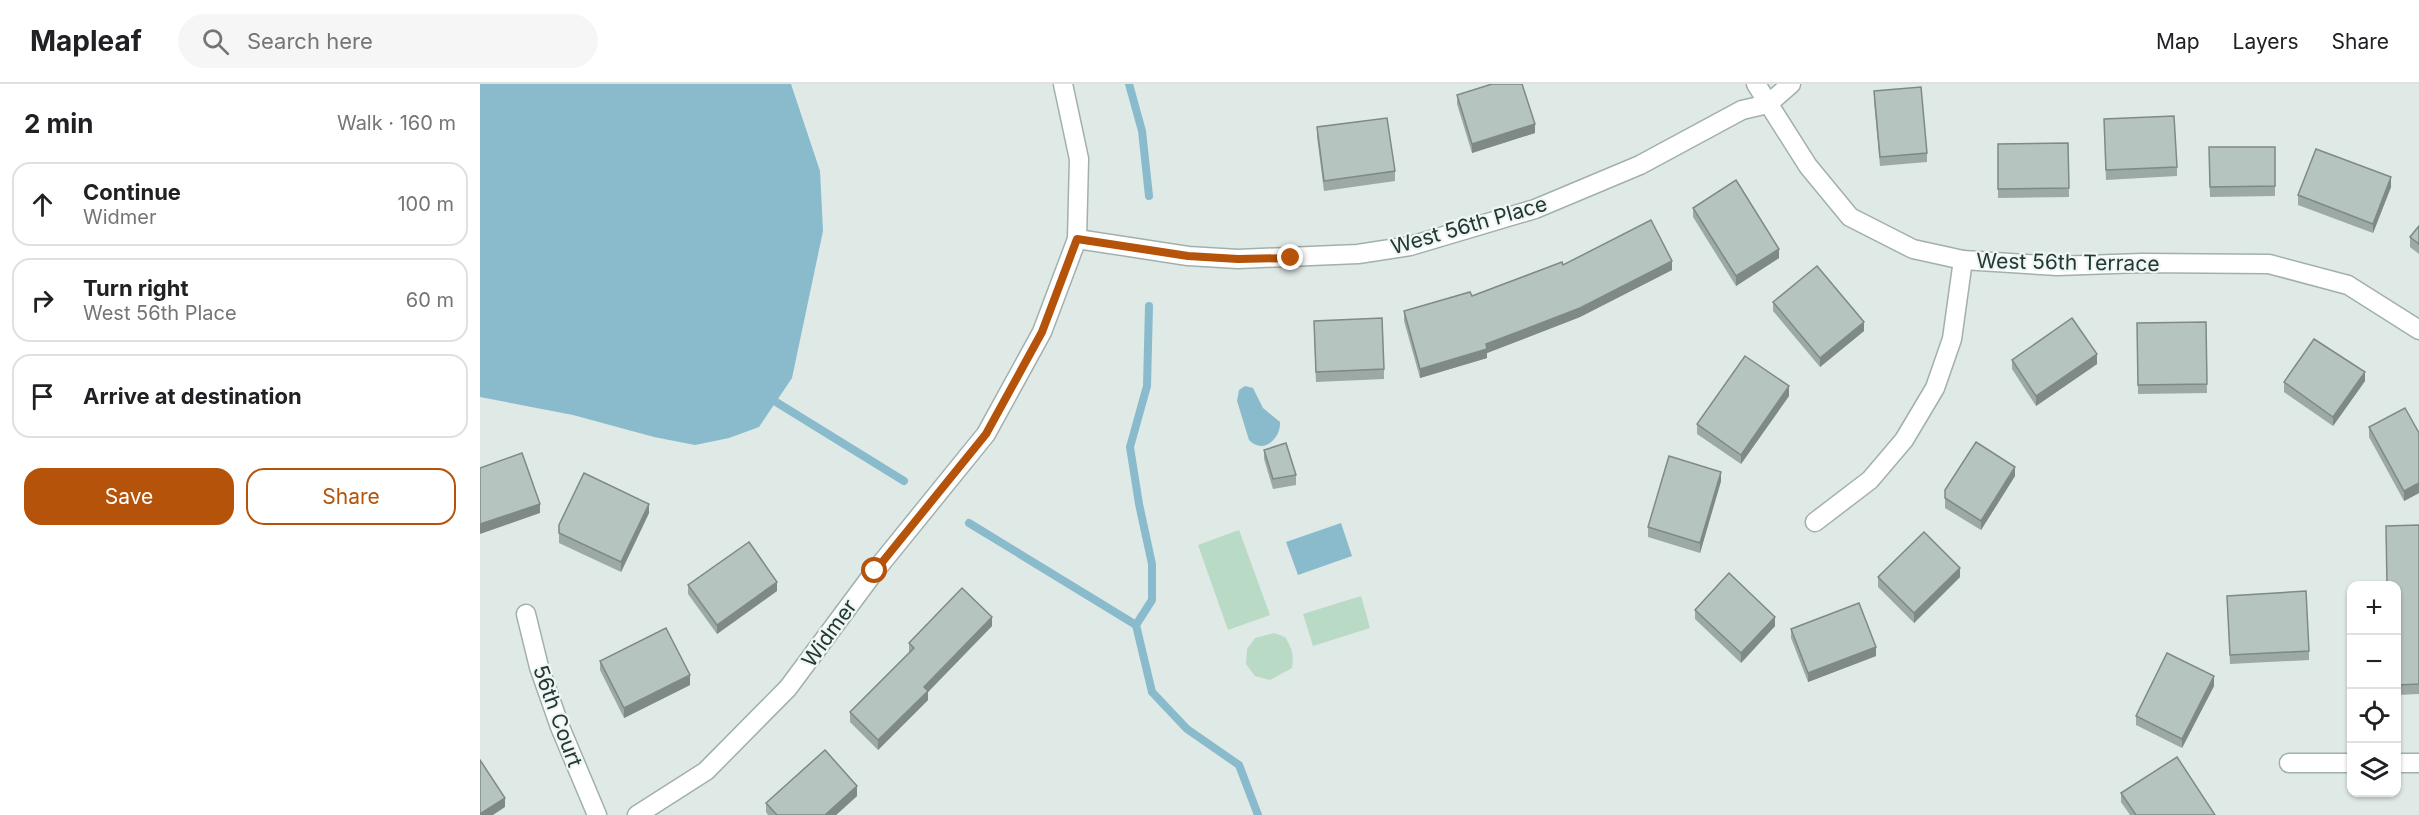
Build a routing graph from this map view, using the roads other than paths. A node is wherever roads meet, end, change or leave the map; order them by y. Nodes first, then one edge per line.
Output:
1 (1063, 84) edge
2 (1756, 84) edge
3 (1791, 84) edge
4 (1768, 104) junction
5 (1077, 239) junction
6 (1963, 260) junction
7 (2419, 330) edge
8 (1815, 522) dead end
9 (526, 614) dead end
10 (2289, 763) dead end
11 (2347, 763) edge
12 (2401, 763) edge
13 (2419, 763) edge
14 (597, 815) edge
15 (638, 815) edge

1 - 5 street, Widmer
2 - 4 street, West 56th Terrace
3 - 4 street
4 - 5 street, West 56th Place
4 - 6 street, West 56th Terrace
5 - 15 street, Widmer
6 - 7 street, West 56th Terrace
6 - 8 street
9 - 14 street, 56th Court
10 - 11 street
12 - 13 street

